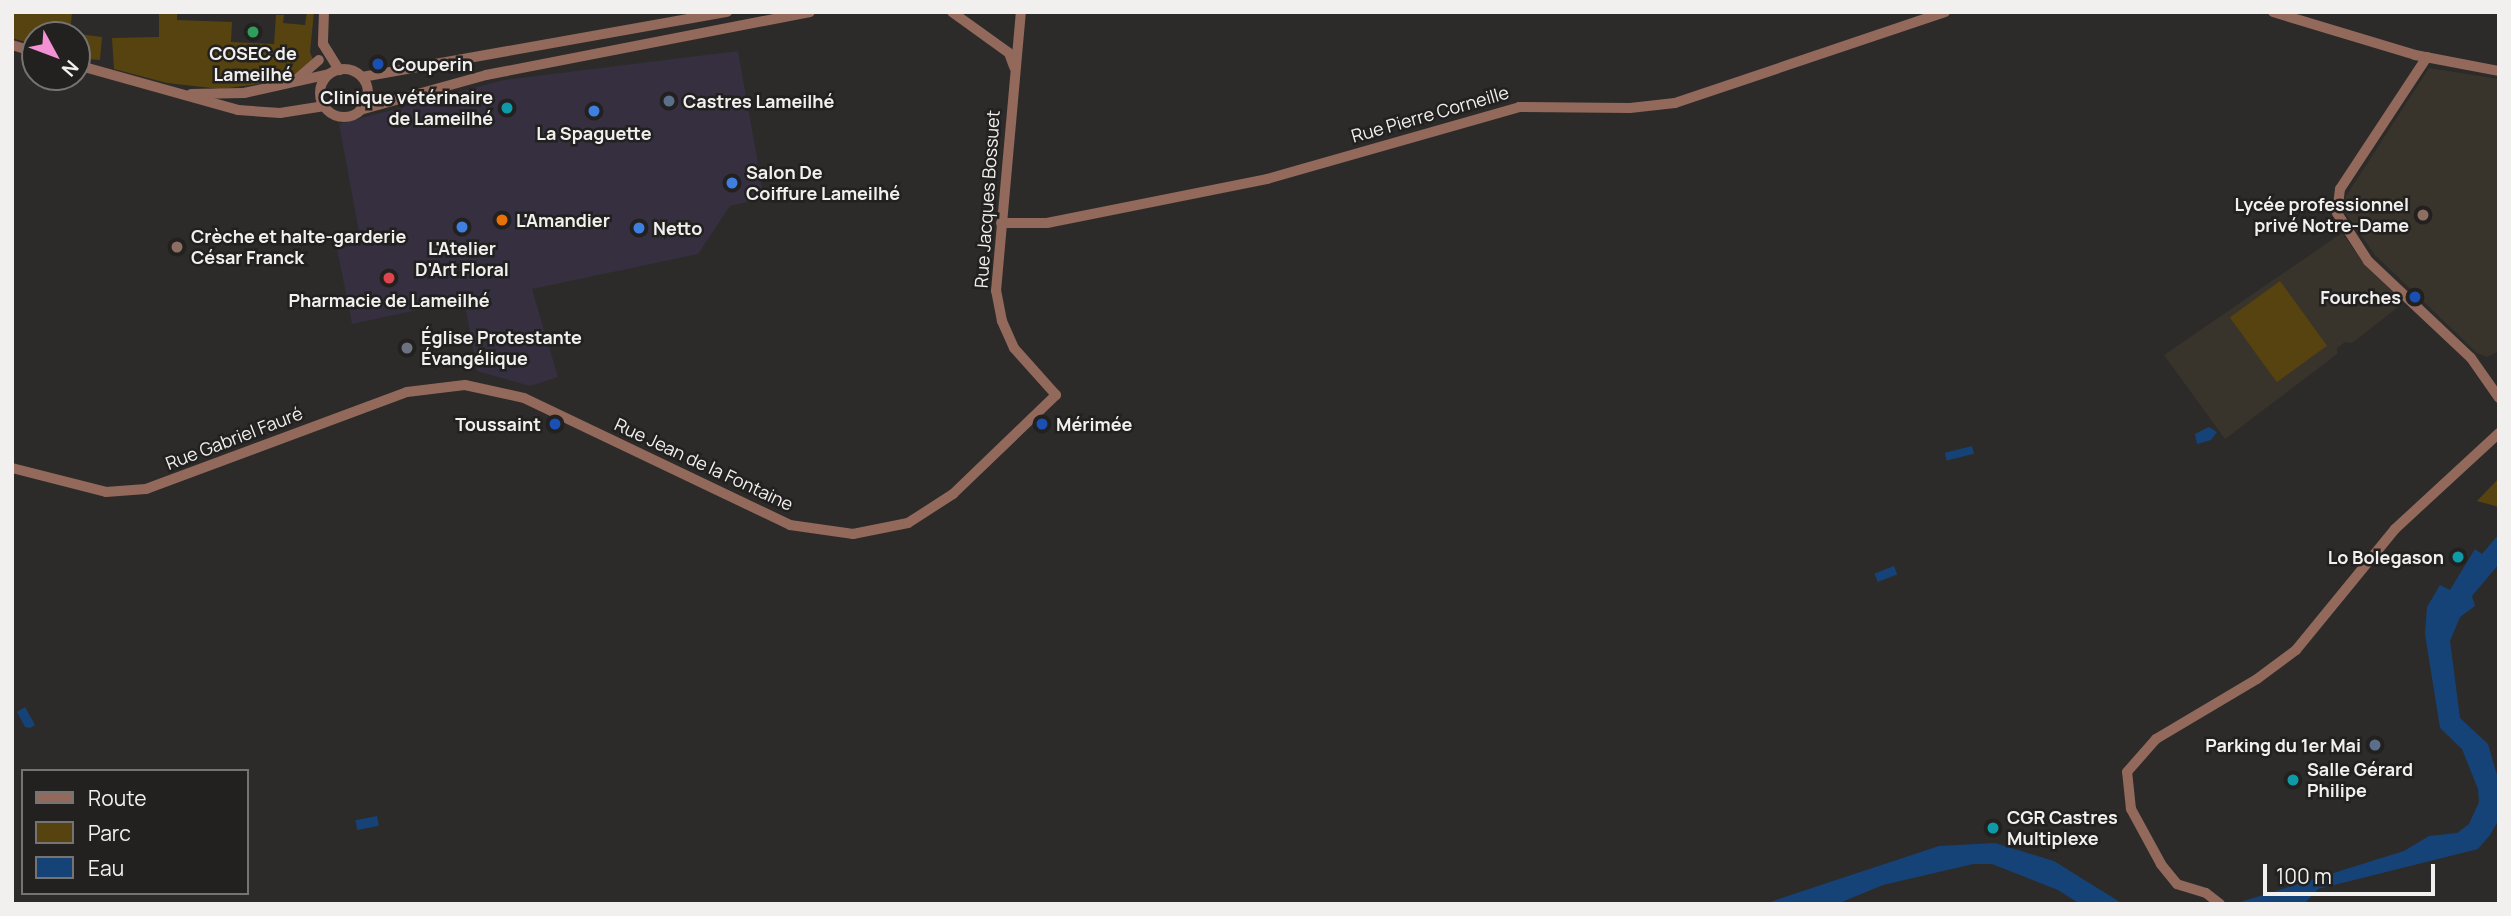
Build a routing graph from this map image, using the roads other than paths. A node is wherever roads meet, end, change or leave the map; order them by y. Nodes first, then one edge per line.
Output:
1 (324, 12) edge
2 (727, 12) edge
3 (810, 12) edge
4 (952, 12) edge
5 (1021, 12) edge
6 (1945, 12) edge
7 (2273, 12) edge
8 (968, 17) edge
9 (323, 44) junction
10 (1013, 53) junction
11 (2427, 57) junction
12 (319, 60) junction
13 (91, 69) edge
14 (2499, 71) edge
15 (328, 75) junction
16 (362, 77) junction
17 (288, 84) junction
18 (181, 94) junction
19 (324, 106) junction
20 (360, 110) junction
21 (1001, 223) junction
22 (466, 385) joint
23 (1056, 395) joint
24 (2499, 398) edge
25 (2499, 433) edge
26 (12, 468) edge
27 (2220, 904) edge

1 - 9 street
2 - 16 street
3 - 20 street
4 - 8 street
5 - 10 street, Rue Jacques Bossuet
6 - 21 street, Rue Pierre Corneille
7 - 11 street
8 - 10 street
9 - 12 street
9 - 15 street
10 - 21 street, Rue Jacques Bossuet
11 - 14 street
11 - 24 street
12 - 15 street
12 - 17 street
13 - 18 street
15 - 16 street
15 - 17 street
15 - 19 street
16 - 20 street
17 - 18 street
18 - 19 street
19 - 20 street
21 - 23 street, Rue Jacques Bossuet
22 - 23 street, Rue Jean de la Fontaine
22 - 26 street, Rue Gabriel Fauré
25 - 27 street

